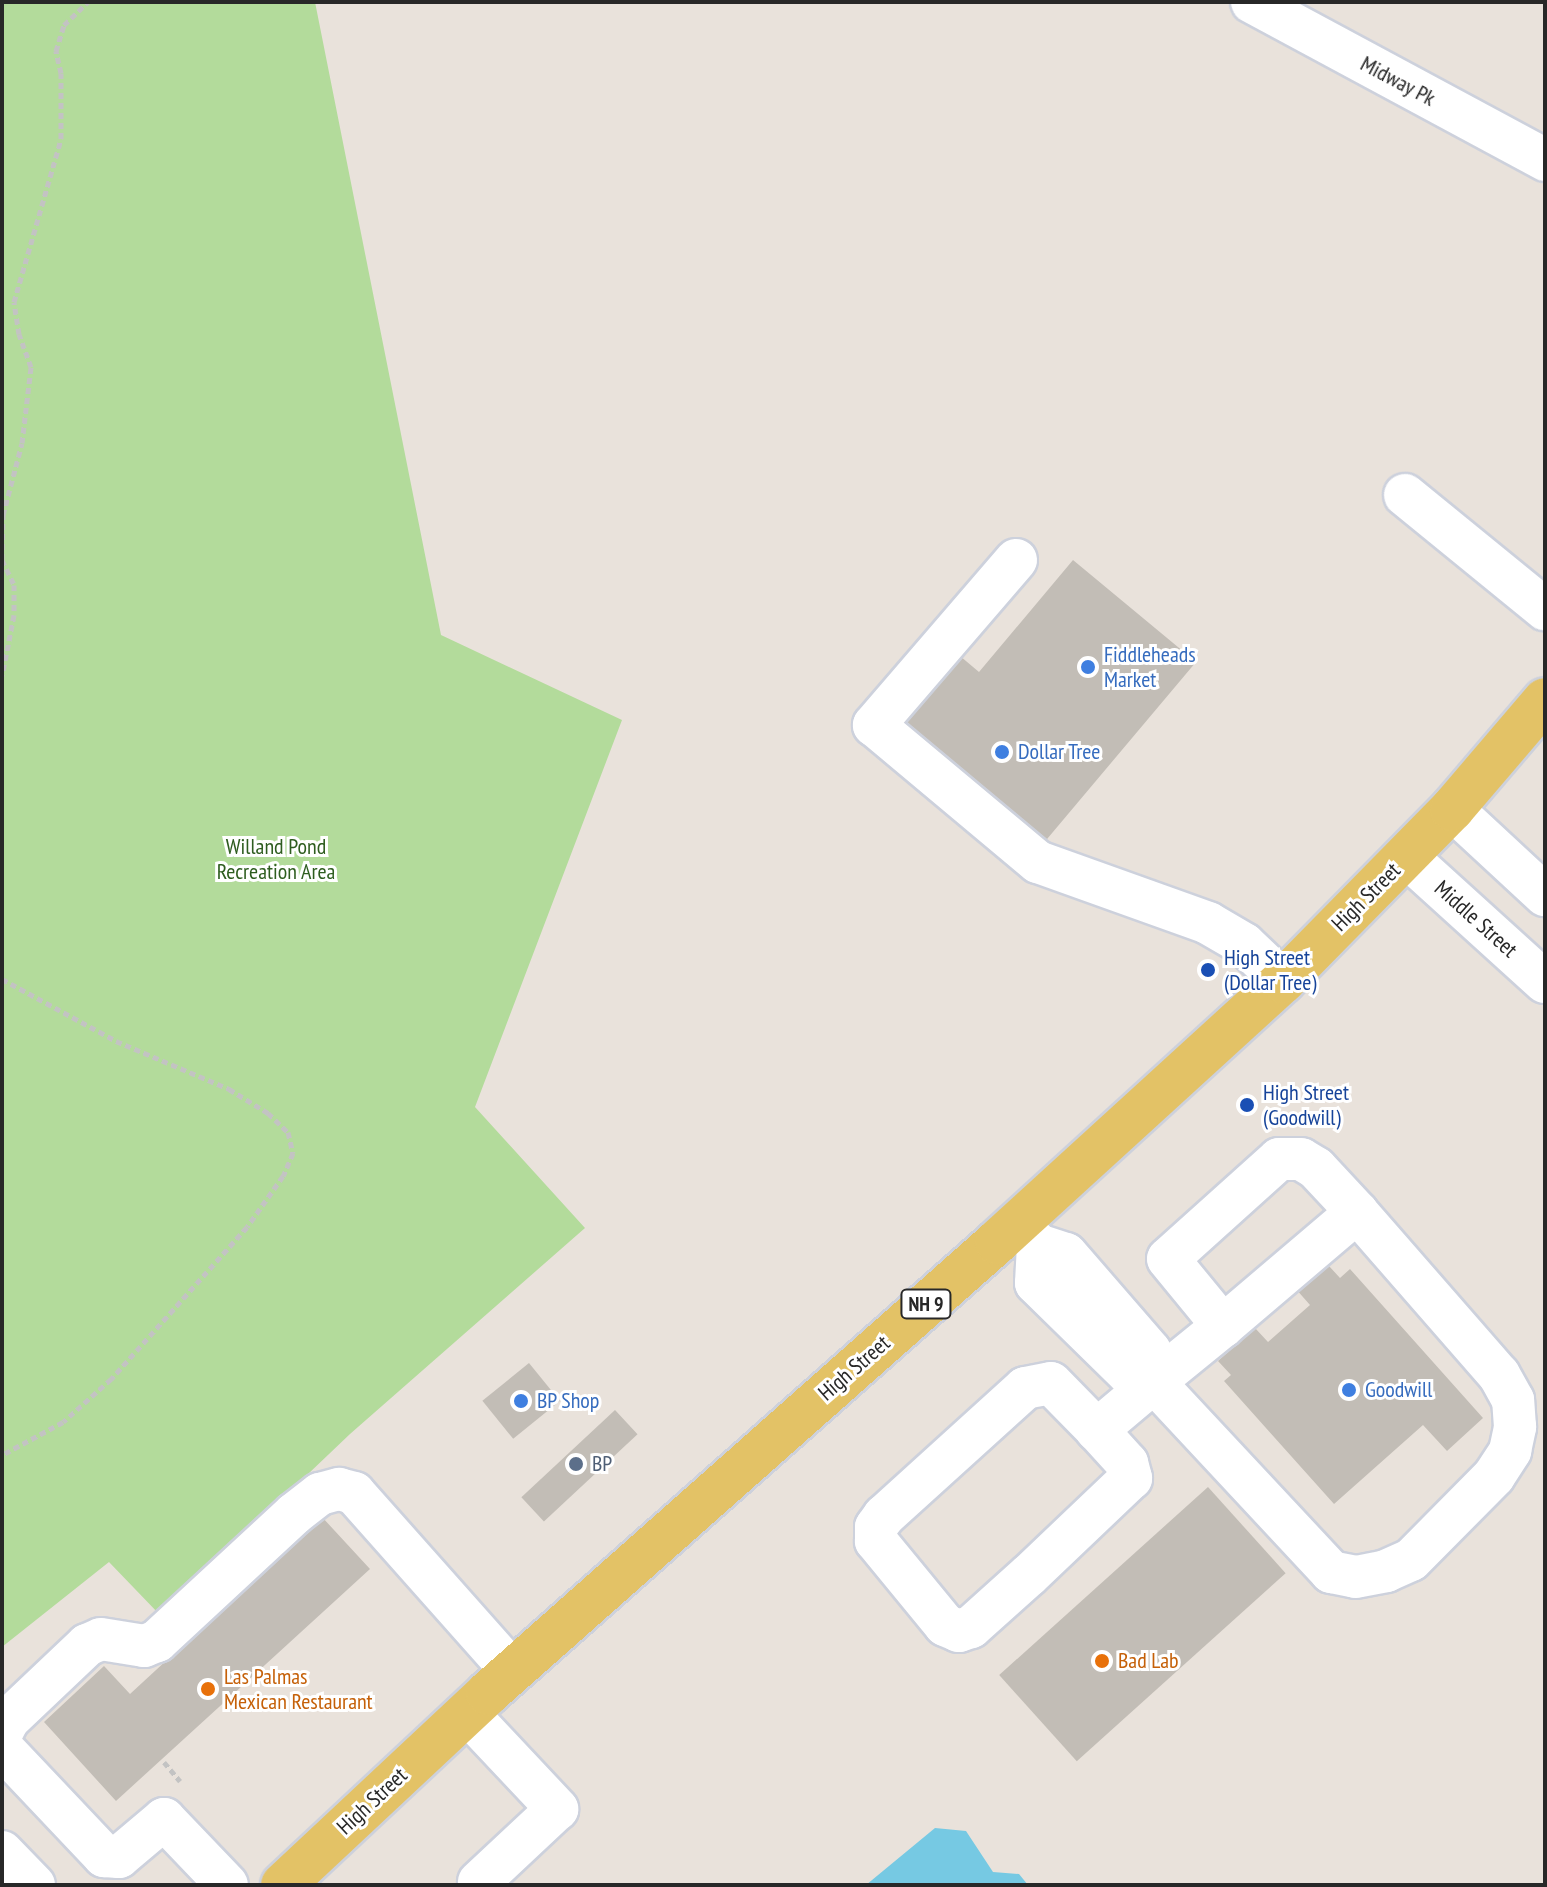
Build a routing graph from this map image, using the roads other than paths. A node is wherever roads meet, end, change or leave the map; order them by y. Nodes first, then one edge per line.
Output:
1 (1252, 2) edge
2 (1545, 160) edge
3 (1405, 495) dead end
4 (1016, 560) dead end
5 (1545, 609) edge
6 (1545, 700) edge
7 (1452, 809) junction
8 (1407, 857) junction
9 (1545, 895) edge
10 (1283, 981) junction
11 (1545, 982) edge
12 (1357, 1212) junction
13 (1028, 1234) junction
14 (1223, 1326) junction
15 (1154, 1382) junction
16 (1097, 1430) junction
17 (512, 1671) junction
18 (467, 1713) junction
19 (2, 1732) edge
20 (2, 1748) edge
21 (2, 1852) edge
22 (479, 1882) dead end
23 (34, 1885) edge
24 (227, 1885) edge
25 (283, 1885) edge

1 - 2 street, Midway Pk
3 - 5 street
4 - 10 street
6 - 7 main road, High Street / NH 9
7 - 8 main road, High Street / NH 9
7 - 9 street
8 - 10 main road, High Street / NH 9
8 - 11 street, Middle Street
10 - 13 main road, High Street / NH 9
12 - 14 street
12 - 14 street
12 - 15 street
13 - 15 street
13 - 17 main road, High Street / NH 9
14 - 15 street
15 - 16 street
16 - 16 street
17 - 18 main road, High Street / NH 9
17 - 19 street
18 - 22 street
18 - 25 main road, High Street / NH 9
20 - 24 street
21 - 23 street

